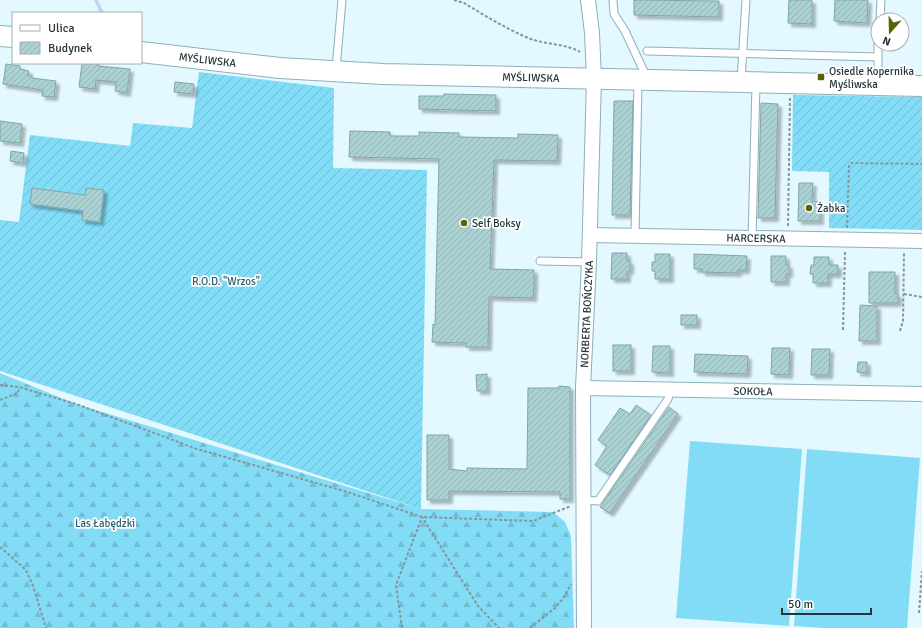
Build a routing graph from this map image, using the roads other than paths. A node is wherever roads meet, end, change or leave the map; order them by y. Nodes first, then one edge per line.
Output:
1 (342, 0) edge
2 (588, 0) edge
3 (613, 0) edge
4 (746, 0) edge
5 (881, 0) edge
6 (880, 12) edge
7 (0, 36) edge
8 (12, 37) edge
9 (648, 51) dead end
10 (142, 52) edge
11 (878, 52) edge
12 (742, 54) junction
13 (878, 57) junction
14 (336, 72) junction
15 (594, 78) junction
16 (643, 80) junction
17 (748, 83) junction
18 (878, 86) junction
19 (922, 86) edge
20 (590, 235) junction
21 (635, 236) junction
22 (752, 238) junction
23 (922, 241) edge
24 (540, 261) dead end
25 (589, 262) junction
26 (584, 388) junction
27 (670, 390) junction
28 (922, 394) edge
29 (584, 500) junction
30 (584, 628) edge

1 - 14 lane
2 - 15 street, NORBERTA BOŃCZYKA
3 - 16 lane
4 - 12 lane
5 - 6 lane
7 - 8 street
9 - 12 lane
10 - 14 street, MYŚLIWSKA
11 - 13 lane
12 - 13 lane
12 - 17 lane
13 - 18 lane
14 - 15 street, MYŚLIWSKA
15 - 16 street, MYŚLIWSKA
15 - 20 street, NORBERTA BOŃCZYKA
16 - 17 street, MYŚLIWSKA
16 - 21 lane
17 - 18 street, MYŚLIWSKA
17 - 22 lane
18 - 19 street, MYŚLIWSKA
20 - 21 street, HARCERSKA
20 - 25 street, NORBERTA BOŃCZYKA
21 - 22 street, HARCERSKA
22 - 23 street, HARCERSKA
24 - 25 lane
25 - 26 street, NORBERTA BOŃCZYKA
26 - 27 street, SOKOŁA
26 - 29 street, NORBERTA BOŃCZYKA
27 - 28 street, SOKOŁA
27 - 29 lane
29 - 30 street, NORBERTA BOŃCZYKA

